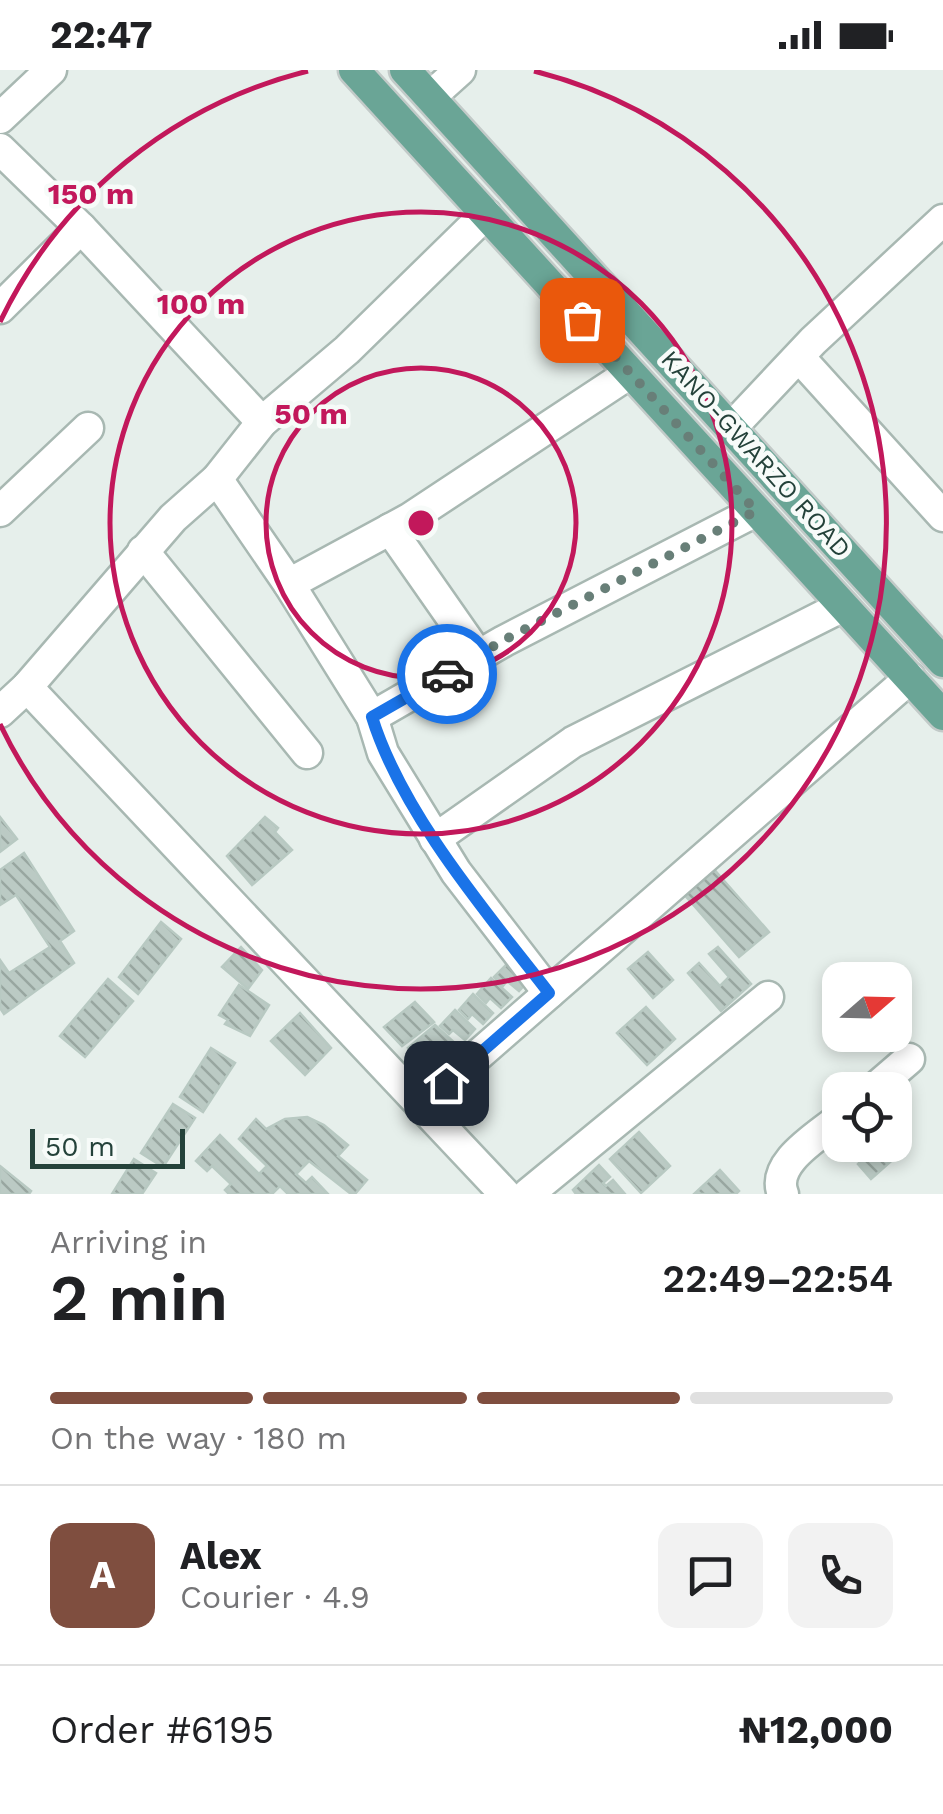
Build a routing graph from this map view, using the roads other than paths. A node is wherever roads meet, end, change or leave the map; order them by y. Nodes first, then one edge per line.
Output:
1 (51, 70) edge
2 (354, 70) edge
3 (405, 70) edge
4 (460, 70) edge
5 (430, 97) junction
6 (0, 118) edge
7 (0, 148) edge
8 (486, 214) junction
9 (943, 220) edge
10 (81, 228) junction
11 (0, 308) edge
12 (799, 357) junction
13 (630, 373) junction
14 (262, 422) junction
15 (732, 427) junction
16 (88, 428) dead end
17 (217, 479) junction
18 (0, 511) edge
19 (756, 511) junction
20 (943, 516) edge
21 (390, 529) junction
22 (143, 551) junction
23 (289, 584) junction
24 (842, 606) junction
25 (478, 655) junction
26 (943, 662) edge
27 (910, 678) junction
28 (26, 687) junction
29 (0, 712) edge
30 (943, 715) edge
31 (372, 717) junction
32 (307, 753) dead end
33 (435, 838) junction
34 (549, 993) junction
35 (768, 997) dead end
36 (909, 1059) dead end
37 (894, 1072) edge
38 (421, 1105) junction
39 (822, 1133) edge
40 (505, 1194) edge
41 (528, 1194) edge
42 (783, 1194) edge

1 - 6 street
2 - 8 main road
3 - 5 main road, KANO-GWARZO ROAD
4 - 5 street
5 - 15 main road, KANO-GWARZO ROAD
7 - 10 street
8 - 13 main road
8 - 14 street
9 - 12 street
10 - 11 street
10 - 14 street
12 - 15 street
12 - 20 street
13 - 19 main road
13 - 21 street
14 - 17 street
15 - 26 main road, KANO-GWARZO ROAD
16 - 18 street
17 - 22 street
17 - 23 street
19 - 24 main road
19 - 25 street
21 - 23 street
21 - 25 street
22 - 28 street
22 - 32 street
23 - 31 street
24 - 27 main road
24 - 33 street
25 - 31 street
27 - 30 main road
27 - 34 street
28 - 29 street
28 - 38 street
31 - 33 street
33 - 34 street
34 - 38 street
35 - 41 street
36 - 37 street
38 - 40 street
39 - 42 street

